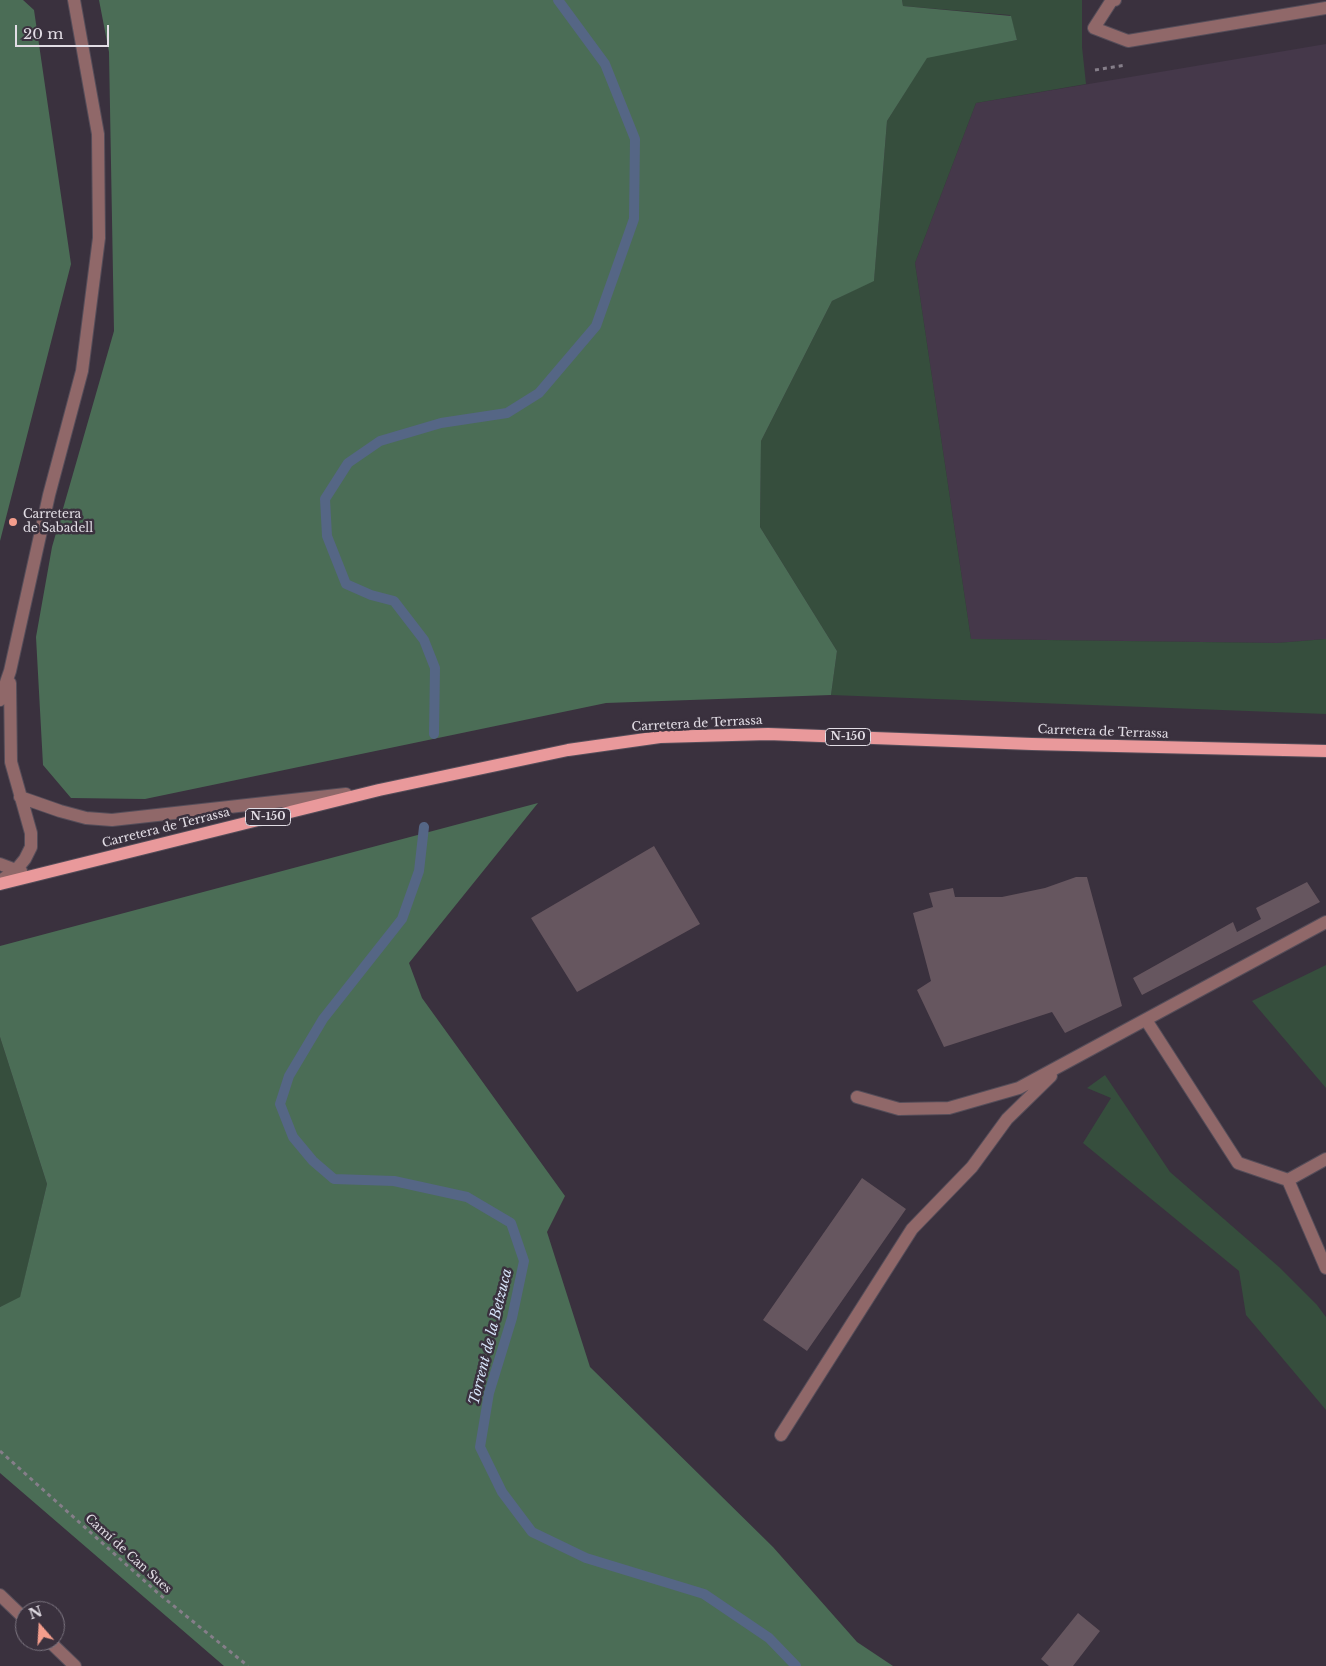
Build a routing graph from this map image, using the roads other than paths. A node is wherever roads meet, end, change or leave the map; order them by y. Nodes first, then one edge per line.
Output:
1 (74, 0) edge
2 (1113, 0) edge
3 (1326, 8) edge
4 (10, 671) junction
5 (0, 700) edge
6 (1325, 752) edge
7 (378, 790) junction
8 (20, 797) junction
9 (0, 864) edge
10 (16, 870) junction
11 (48, 872) junction
12 (0, 883) edge
13 (1326, 922) edge
14 (1146, 1020) junction
15 (1060, 1067) junction
16 (857, 1097) dead end
17 (1326, 1159) edge
18 (1288, 1180) junction
19 (1326, 1268) edge
20 (781, 1435) dead end
21 (0, 1595) edge
22 (15, 1609) edge
23 (59, 1651) edge
24 (75, 1666) edge

1 - 4 street
2 - 3 street
4 - 5 street
4 - 8 street
6 - 7 main road, Carretera de Terrassa / N-150
7 - 8 street
7 - 11 main road, Carretera de Terrassa / N-150
8 - 10 street
9 - 10 street
10 - 11 street
10 - 12 street
11 - 12 main road, Carretera de Terrassa / N-150
13 - 14 street
14 - 15 street
14 - 18 street
15 - 16 street
15 - 20 street
17 - 18 street
18 - 19 street
21 - 22 street
23 - 24 street

